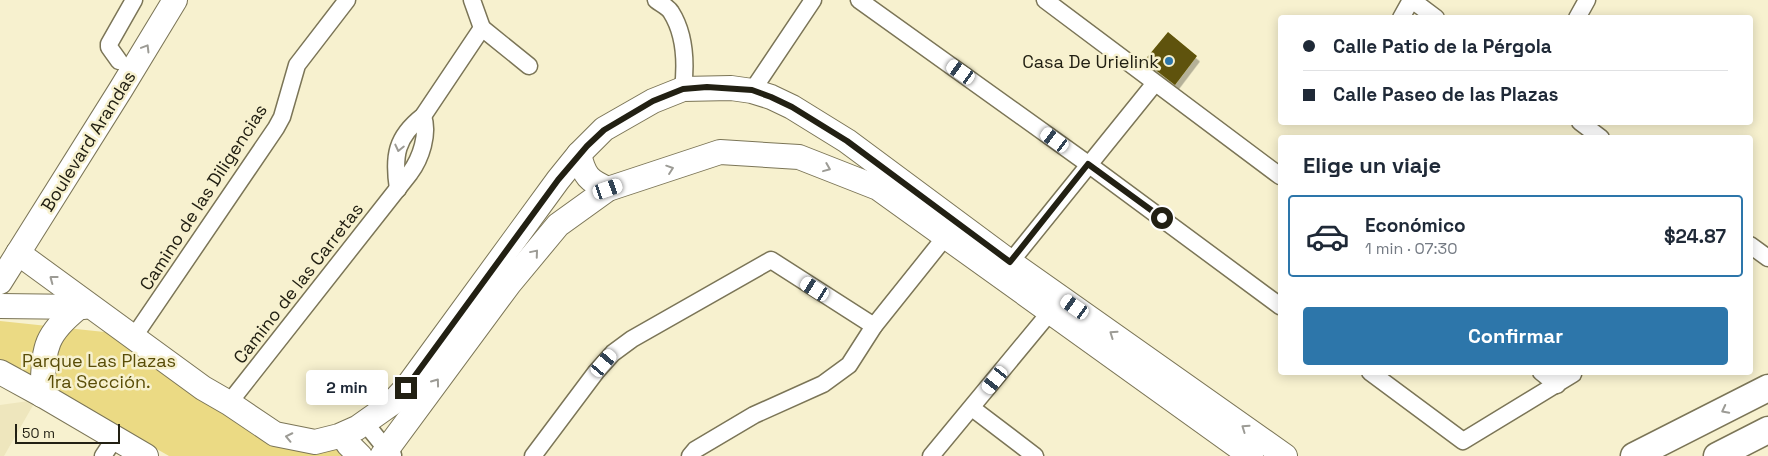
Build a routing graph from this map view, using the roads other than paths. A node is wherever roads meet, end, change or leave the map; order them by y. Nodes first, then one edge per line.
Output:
1 (134, 0) edge
2 (156, 0) edge
3 (175, 0) edge
4 (347, 0) edge
5 (472, 0) edge
6 (656, 0) edge
7 (814, 0) edge
8 (859, 0) edge
9 (1045, 0) edge
10 (1411, 0) edge
11 (1587, 0) edge
12 (675, 5) edge
13 (1403, 15) edge
14 (1432, 15) edge
15 (1579, 15) edge
16 (482, 28) junction
17 (119, 61) junction
18 (529, 66) dead end
19 (1156, 83) junction
20 (683, 89) junction
21 (752, 90) junction
22 (423, 116) junction
23 (814, 121) junction
24 (1584, 125) edge
25 (1597, 135) edge
26 (580, 154) junction
27 (800, 157) junction
28 (1088, 164) junction
29 (1278, 174) edge
30 (398, 189) junction
31 (608, 189) junction
32 (946, 236) junction
33 (1753, 247) edge
34 (9, 254) edge
35 (1768, 258) edge
36 (1005, 268) junction
37 (0, 282) edge
38 (1278, 305) edge
39 (0, 306) edge
40 (85, 307) junction
41 (1051, 311) junction
42 (874, 326) junction
43 (133, 338) junction
44 (1374, 375) edge
45 (1545, 375) edge
46 (1572, 375) edge
47 (4, 377) edge
48 (1558, 385) junction
49 (1767, 387) edge
50 (42, 395) junction
51 (229, 403) junction
52 (972, 408) junction
53 (356, 428) junction
54 (1768, 430) edge
55 (315, 442) junction
56 (109, 447) edge
57 (388, 454) edge
58 (146, 456) edge
59 (337, 456) edge
60 (360, 456) edge
61 (533, 456) edge
62 (690, 456) edge
63 (931, 456) edge
64 (1034, 456) edge
65 (1251, 456) edge
66 (1285, 456) edge
67 (1634, 456) edge
68 (1717, 456) edge

1 - 17 street
2 - 17 street, Boulevard Arandas
34 -> 3 street, Boulevard Arandas
4 - 43 street, Camino de las Diligencias
5 - 16 street
6 - 12 street
7 - 21 street
8 - 28 street
9 - 19 street
10 - 13 street
10 - 14 street
11 - 15 street
12 - 20 street
16 - 18 street
16 - 22 street
17 - 34 street, Boulevard Arandas
19 - 28 street
19 - 29 street
20 - 21 street
20 - 26 street
21 - 23 street
22 - 30 street, Camino de las Carretas
22 -> 30 street
23 - 27 street
23 - 36 street
24 - 25 street
26 - 31 street
26 - 53 street
31 -> 27 street
27 -> 32 street
28 - 36 street
28 - 38 street
30 - 51 street, Camino de las Carretas
57 -> 31 street
32 - 36 street
32 - 42 street
33 - 35 street
34 - 37 street, Boulevard Arandas
40 -> 34 street
36 - 41 street
66 -> 36 street
39 - 40 street
40 - 43 street
40 - 50 street
41 - 52 street
41 - 65 street
42 - 61 street
42 - 62 street
43 - 51 street
44 - 48 street
45 - 48 street
46 - 48 street
47 - 50 street
49 -> 67 main road
50 - 56 street
55 -> 51 street
52 - 63 street
52 - 64 street
53 - 55 street
53 - 57 street
53 - 60 street
54 - 68 main road
55 - 59 street
56 - 58 street

